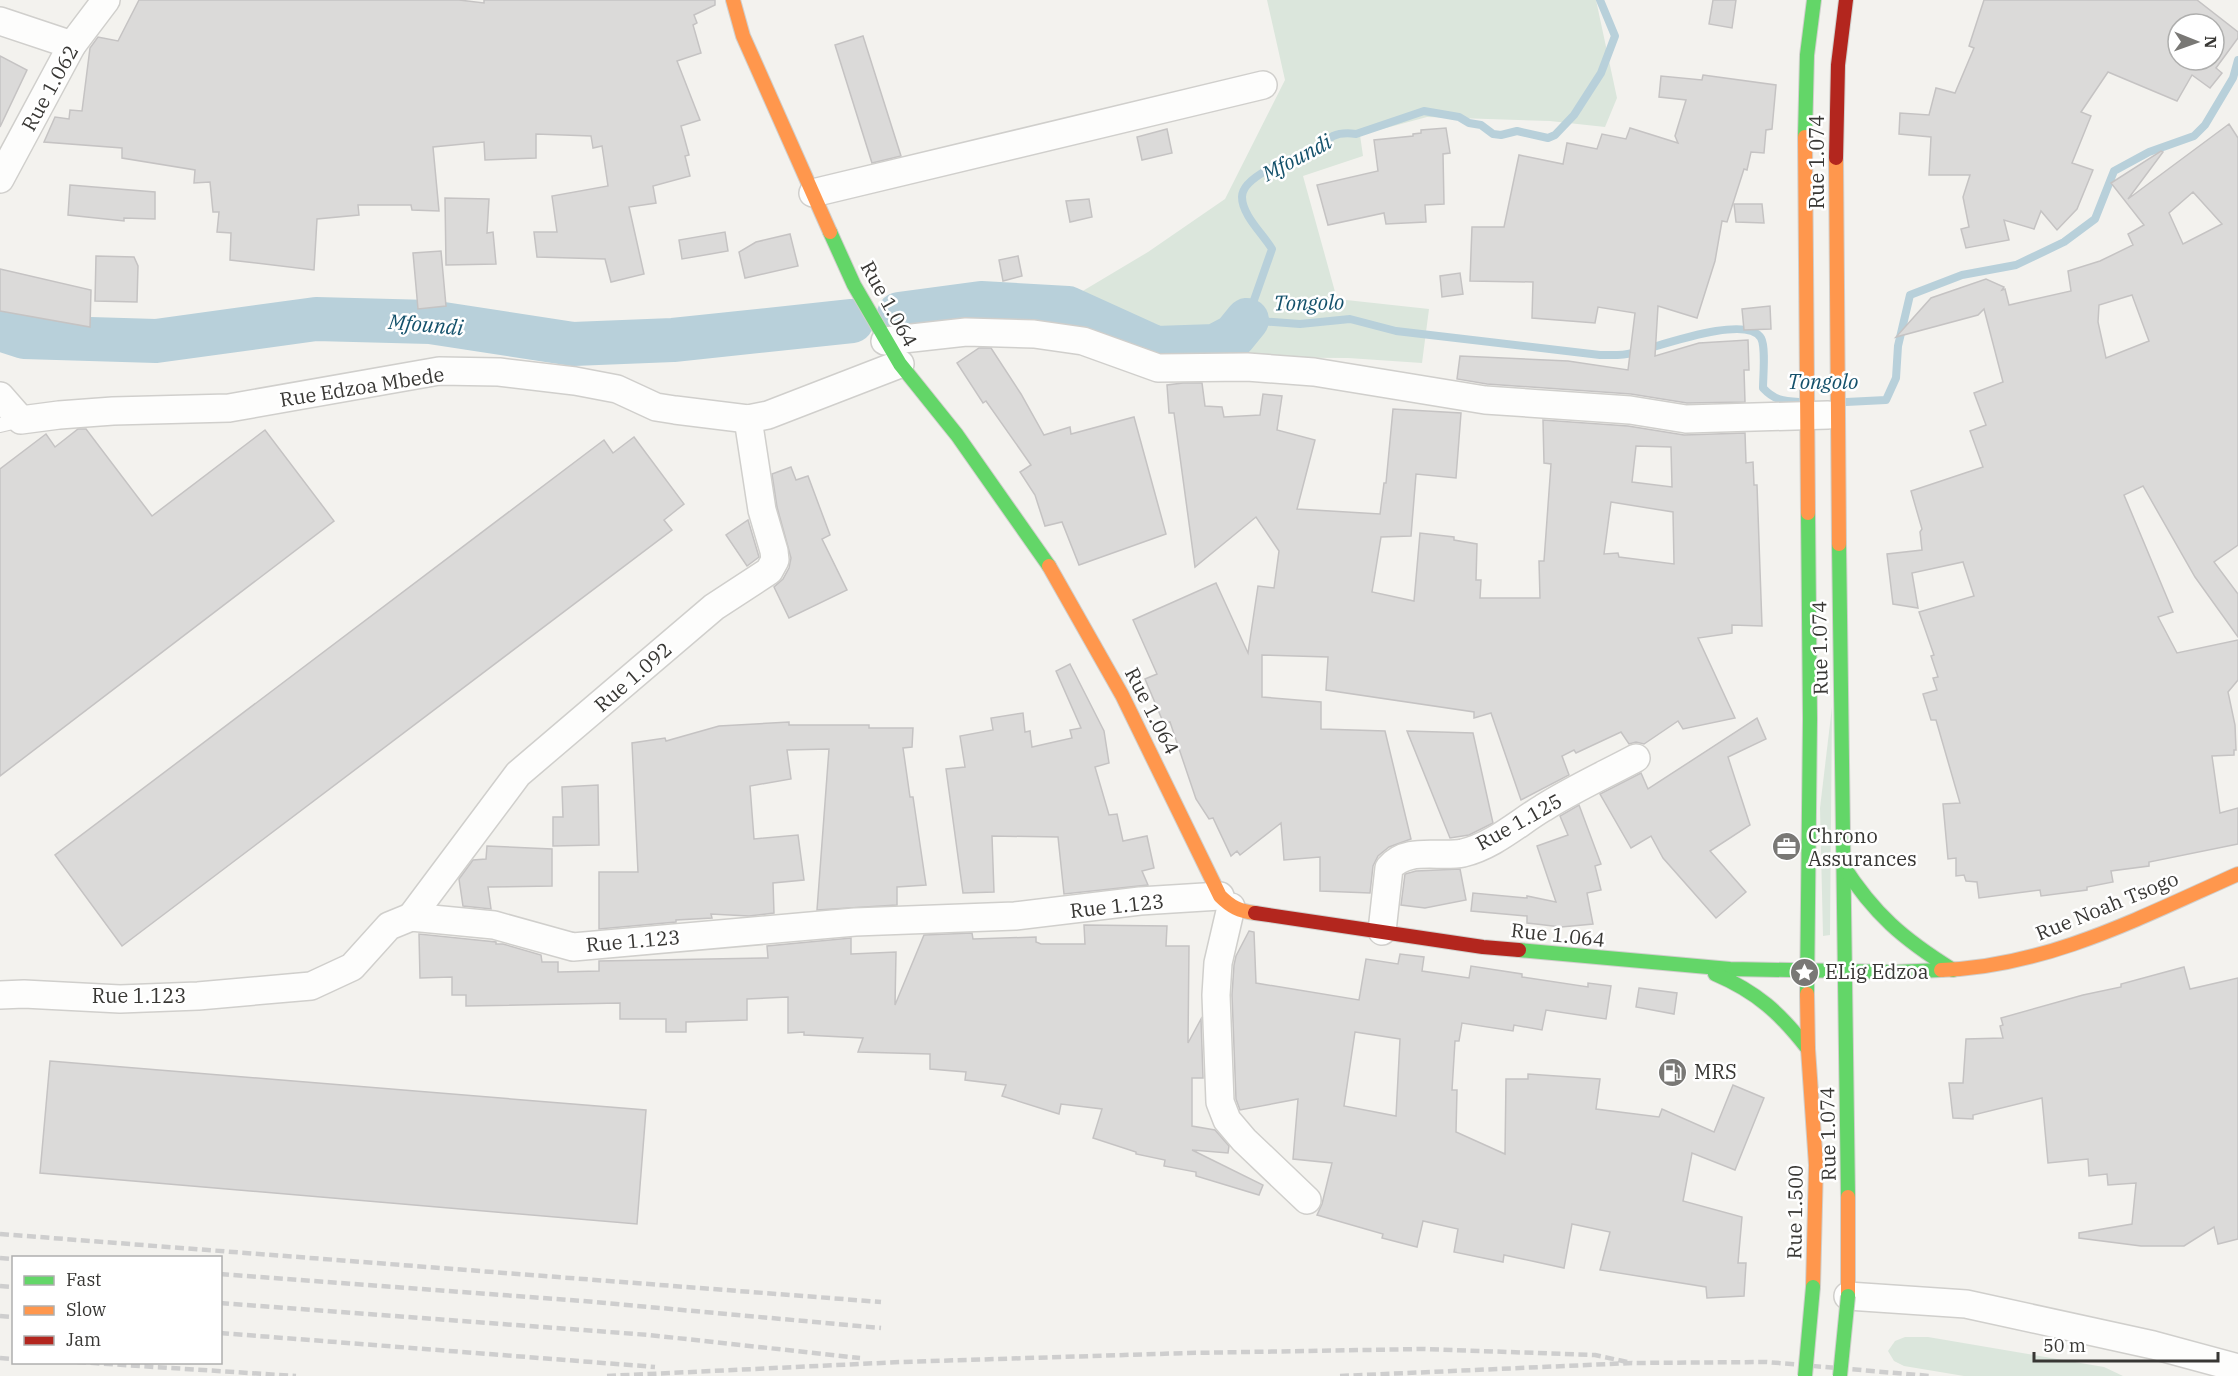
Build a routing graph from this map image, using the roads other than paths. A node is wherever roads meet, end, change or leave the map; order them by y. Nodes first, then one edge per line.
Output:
1 (106, 0) edge
2 (733, 0) edge
3 (1814, 0) edge
4 (1846, 0) edge
5 (0, 21) edge
6 (72, 45) junction
7 (1263, 85) dead end
8 (0, 179) edge
9 (813, 193) junction
10 (885, 341) junction
11 (900, 364) junction
12 (0, 396) edge
13 (1837, 415) junction
14 (1807, 417) junction
15 (748, 419) junction
16 (10, 423) edge
17 (1825, 675) junction
18 (1636, 758) dead end
19 (1842, 864) junction
20 (2238, 874) edge
21 (1225, 902) junction
22 (411, 917) junction
23 (1382, 931) junction
24 (1676, 964) junction
25 (1953, 970) junction
26 (1806, 972) junction
27 (1844, 972) junction
28 (0, 995) edge
29 (1808, 1049) junction
30 (1306, 1200) dead end
31 (1848, 1296) junction
32 (2238, 1368) edge
33 (1805, 1376) edge
34 (1840, 1376) edge

1 - 6 street, Rue 1.062
2 - 9 main road, Rue 1.064
3 - 14 main road, Rue 1.074
4 - 13 main road, Rue 1.074
5 - 6 street
6 - 8 street, Rue 1.062
7 - 9 street
9 - 10 main road, Rue 1.064
10 - 11 main road, Rue 1.064
10 - 14 street
11 - 15 street, Rue Edzoa Mbede
11 - 21 main road, Rue 1.064
12 - 16 street, Rue Edzoa Mbede
13 - 14 street
13 - 17 main road, Rue 1.074
14 - 17 main road, Rue 1.074
15 - 16 street, Rue Edzoa Mbede
15 - 22 street, Rue 1.092
17 - 19 main road, Rue 1.074
17 - 26 main road, Rue 1.074
18 - 23 street, Rue 1.125
19 - 25 main road
19 - 27 main road, Rue 1.074
20 - 25 main road, Rue Noah Tsogo
21 - 22 street, Rue 1.123
21 - 23 main road, Rue 1.064
21 - 30 street
22 - 28 street, Rue 1.123
23 - 24 main road, Rue 1.064
24 - 26 main road, Rue 1.064
24 - 29 main road
25 - 27 main road, Rue Noah Tsogo
26 - 27 main road, Rue 1.064
26 - 29 main road, Rue 1.074
27 - 31 main road, Rue 1.074
29 - 33 main road, Rue 1.500, bridge
31 - 32 street
31 - 34 main road, Rue 1.074, bridge

